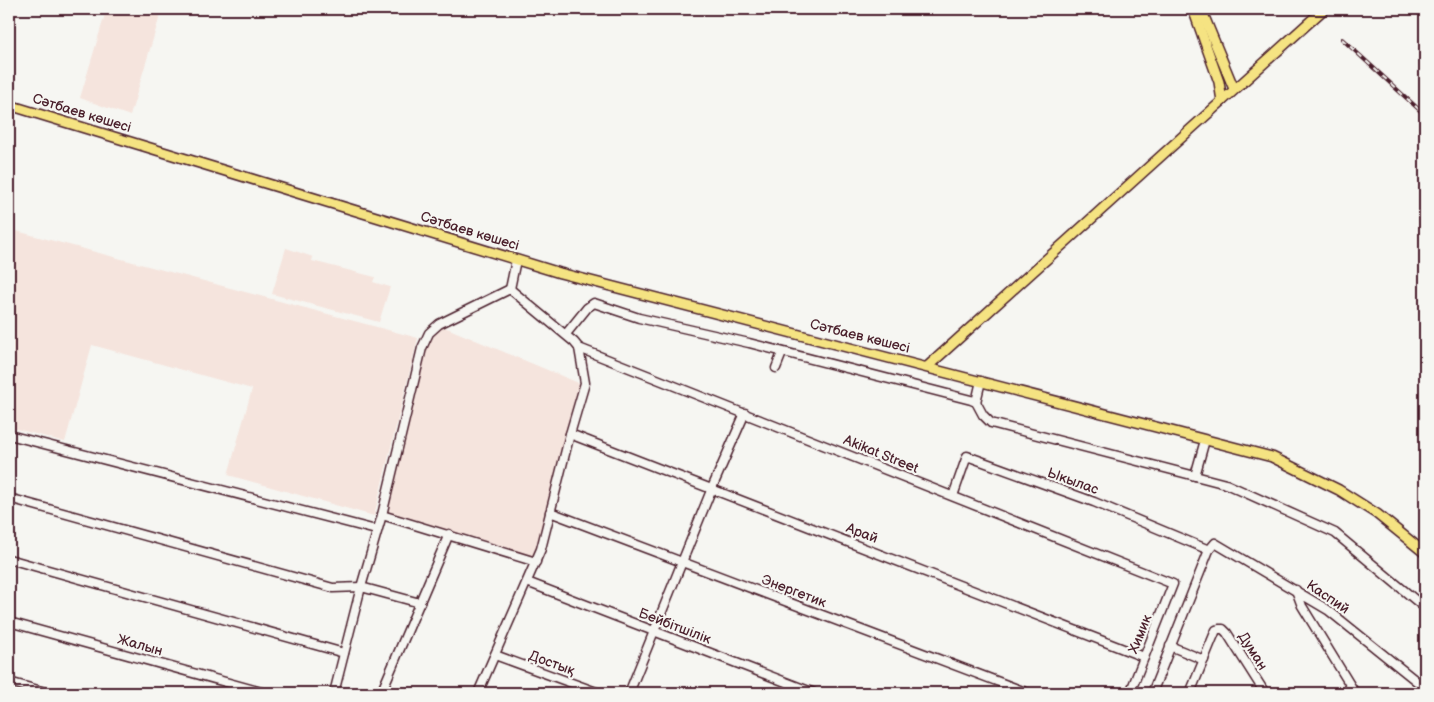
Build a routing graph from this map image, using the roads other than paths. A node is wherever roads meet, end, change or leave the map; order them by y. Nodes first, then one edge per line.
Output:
1 (1193, 9) edge
2 (1201, 9) edge
3 (1324, 9) edge
4 (1234, 89) junction
5 (1222, 101) junction
6 (9, 105) edge
7 (516, 260) junction
8 (510, 289) junction
9 (566, 334) junction
10 (578, 348) junction
11 (782, 353) junction
12 (927, 367) junction
13 (776, 368) dead end
14 (981, 381) junction
15 (976, 402) junction
16 (745, 413) junction
17 (570, 434) junction
18 (9, 436) edge
19 (1204, 440) junction
20 (1196, 476) junction
21 (712, 488) junction
22 (953, 496) junction
23 (9, 498) edge
24 (550, 512) junction
25 (382, 515) junction
26 (376, 530) junction
27 (449, 534) junction
28 (1209, 550) junction
29 (1425, 553) edge
30 (9, 559) edge
31 (536, 562) junction
32 (683, 562) junction
33 (527, 582) junction
34 (1173, 584) joint
35 (361, 587) junction
36 (1296, 590) junction
37 (420, 603) junction
38 (1425, 608) edge
39 (9, 622) edge
40 (654, 631) junction
41 (1170, 646) junction
42 (344, 652) junction
43 (495, 655) junction
44 (1144, 657) junction
45 (1204, 660) junction
46 (9, 682) edge
47 (1425, 688) edge
48 (50, 693) edge
49 (265, 693) edge
50 (334, 693) edge
51 (381, 693) edge
52 (478, 693) edge
53 (600, 693) edge
54 (629, 693) edge
55 (814, 693) edge
56 (1028, 693) edge
57 (1130, 693) edge
58 (1152, 693) edge
59 (1190, 693) edge
60 (1265, 693) edge
61 (1355, 693) edge

1 - 5 main road
2 - 4 main road
3 - 4 main road
4 - 5 main road
5 - 12 main road
6 - 7 main road, Сәтбаев көшесі
7 - 8 street
7 - 12 main road, Сәтбаев көшесі
8 - 9 street
8 - 25 street
9 - 10 street
9 - 11 street
10 - 16 street, Akikat Street
10 - 17 street
11 - 13 street
11 - 15 street
12 - 14 main road, Сәтбаев көшесі
14 - 15 street
14 - 19 main road, Сәтбаев көшесі
15 - 20 street
16 - 21 street
16 - 22 street, Akikat Street
17 - 21 street, Арай
17 - 24 street
18 - 26 street
19 - 20 street
19 - 29 main road, Сәтбаев көшесі
20 - 38 street
21 - 32 street
21 - 44 street, Арай
22 - 28 street, Ыкылас
22 - 34 street, Akikat Street
23 - 35 street
24 - 31 street
24 - 32 street, Энергетик
25 - 26 street
25 - 27 street
26 - 35 street
27 - 31 street
27 - 37 street
28 - 36 street, Каспий
28 - 41 street
30 - 42 street
31 - 33 street
32 - 40 street
32 - 56 street, Энергетик
33 - 40 street, Бейбітшілік
33 - 43 street
34 - 44 street, Химик
35 - 37 street
35 - 42 street
36 - 47 street, Каспий
36 - 61 street
37 - 51 street
39 - 49 street, Жалын
40 - 54 street
40 - 55 street, Бейбітшілік
41 - 45 street
41 - 58 street
42 - 50 street
43 - 52 street
43 - 53 street, Достық
44 - 57 street, Химик
45 - 59 street
45 - 60 street, Думан
46 - 48 street

